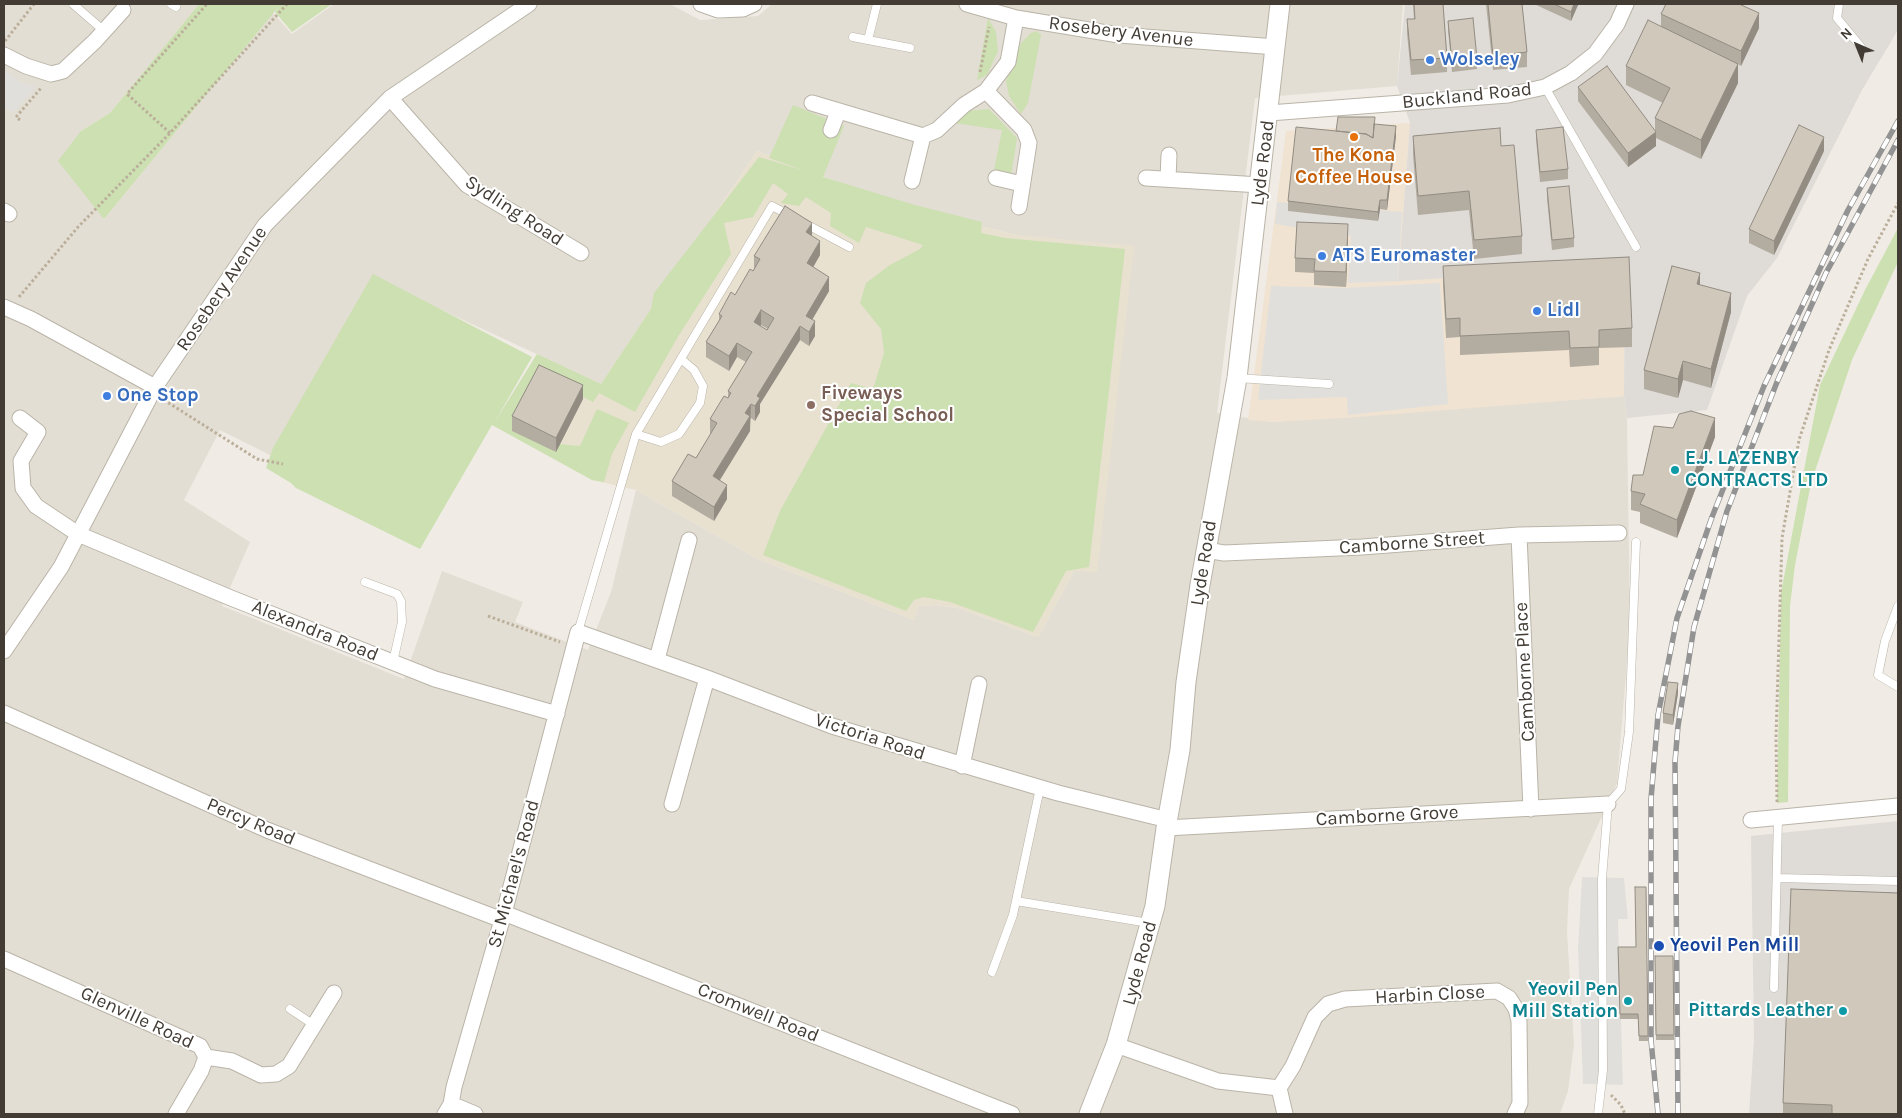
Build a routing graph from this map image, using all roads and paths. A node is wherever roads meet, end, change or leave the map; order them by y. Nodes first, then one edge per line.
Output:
1 (34, 4) edge
2 (73, 4) edge
3 (207, 4) edge
4 (287, 4) edge
5 (529, 4) edge
6 (702, 4) edge
7 (754, 4) edge
8 (878, 4) edge
9 (967, 4) edge
10 (1280, 4) edge
11 (1626, 4) edge
12 (1839, 4) edge
13 (125, 7) edge
14 (992, 11) junction
15 (1016, 18) junction
16 (103, 30) junction
17 (853, 37) dead end
18 (868, 40) junction
19 (4, 43) edge
20 (1276, 47) junction
21 (1861, 47) dead end
22 (910, 48) dead end
23 (4, 55) edge
24 (54, 73) junction
25 (1545, 87) junction
26 (980, 94) junction
27 (390, 98) junction
28 (812, 102) dead end
29 (838, 112) junction
30 (1269, 113) junction
31 (20, 120) dead end
32 (832, 130) dead end
33 (170, 133) junction
34 (923, 136) junction
35 (1170, 155) dead end
36 (996, 178) dead end
37 (1146, 178) dead end
38 (1168, 179) junction
39 (912, 182) dead end
40 (1022, 184) junction
41 (1260, 185) junction
42 (1898, 202) edge
43 (1019, 207) dead end
44 (849, 247) dead end
45 (1636, 247) dead end
46 (581, 253) dead end
47 (6, 308) edge
48 (681, 359) junction
49 (1237, 378) junction
50 (1329, 384) dead end
51 (154, 390) junction
52 (20, 418) dead end
53 (636, 434) junction
54 (284, 464) dead end
55 (1619, 533) dead end
56 (78, 534) junction
57 (1519, 535) junction
58 (690, 540) dead end
59 (1636, 542) dead end
60 (1206, 550) junction
61 (365, 582) dead end
62 (1898, 606) edge
63 (488, 616) dead end
64 (578, 632) junction
65 (574, 648) junction
66 (4, 651) edge
67 (656, 659) junction
68 (393, 662) junction
69 (707, 678) junction
70 (979, 684) dead end
71 (1898, 687) edge
72 (4, 713) edge
73 (557, 714) junction
74 (962, 766) junction
75 (1040, 788) junction
76 (672, 804) dead end
77 (1608, 804) junction
78 (1898, 806) edge
79 (1531, 808) junction
80 (1778, 818) junction
81 (1751, 820) dead end
82 (1167, 824) junction
83 (1778, 878) junction
84 (1898, 881) edge
85 (1016, 900) junction
86 (503, 916) junction
87 (1151, 923) junction
88 (4, 959) edge
89 (992, 972) dead end
90 (1774, 988) dead end
91 (334, 993) dead end
92 (290, 1009) dead end
93 (314, 1025) junction
94 (1116, 1045) junction
95 (206, 1057) junction
96 (1279, 1088) junction
97 (1601, 1090) junction
98 (448, 1109) edge
99 (176, 1114) edge
100 (475, 1114) edge
101 (1012, 1114) edge
102 (1089, 1114) edge
103 (1285, 1114) edge
104 (1515, 1114) edge
105 (1598, 1114) edge
106 (1624, 1114) edge

1 - 19 path
2 - 16 lane
3 - 33 path
4 - 33 path
5 - 27 street, Rosebery Avenue
6 - 7 street
8 - 18 lane
9 - 14 street, Rosebery Avenue
10 - 20 street, Lyde Road
11 - 25 street, Buckland Road
12 - 21 lane
13 - 16 street
14 - 15 street, Rosebery Avenue
14 - 26 path
15 - 20 street, Rosebery Avenue
15 - 26 street
16 - 24 street
17 - 18 lane
18 - 22 lane
20 - 30 street, Lyde Road
23 - 24 street
24 - 31 path
25 - 30 street, Buckland Road
25 - 45 lane
26 - 34 street
26 - 40 street
27 - 46 street, Sydling Road
27 - 51 street, Rosebery Avenue
28 - 29 street
29 - 32 street
29 - 34 street
30 - 41 street, Lyde Road
33 - 47 path
34 - 39 street
35 - 38 street
36 - 40 street
37 - 38 street
38 - 41 street
40 - 43 street
41 - 49 street, Lyde Road
42 - 80 path
44 - 48 lane
47 - 51 street
48 - 53 lane
48 - 53 lane
49 - 50 lane
49 - 60 street, Lyde Road
51 - 54 path
51 - 56 street, Rosebery Avenue
52 - 56 street, Alexandra Road
53 - 64 lane
55 - 57 street, Camborne Street
56 - 66 street, Rosebery Avenue
56 - 68 street, Alexandra Road
57 - 60 street, Camborne Street
57 - 79 street, Camborne Place
58 - 67 street
59 - 77 lane
60 - 82 street, Lyde Road
61 - 68 lane
62 - 71 lane
63 - 65 path
64 - 65 street, St Michael's Road
64 - 67 street, Victoria Road
65 - 73 street, St Michael's Road
67 - 69 street, Victoria Road
68 - 73 street, Alexandra Road
69 - 74 street, Victoria Road
69 - 76 street
70 - 74 street
72 - 86 street, Percy Road
73 - 86 street, St Michael's Road
74 - 75 street, Victoria Road
75 - 82 street, Victoria Road
75 - 85 lane
77 - 79 street, Camborne Grove
77 - 97 lane
78 - 80 street
79 - 82 street, Camborne Grove
80 - 81 street
80 - 83 lane
82 - 87 street, Lyde Road
83 - 84 lane
83 - 90 lane
85 - 87 lane
85 - 89 lane
86 - 98 street, St Michael's Road
86 - 101 street, Cromwell Road
87 - 94 street, Lyde Road
88 - 95 street, Glenville Road
91 - 93 street
92 - 93 lane
93 - 95 street
94 - 96 street
94 - 102 street, Lyde Road
95 - 99 street, Glenville Road
96 - 103 street
96 - 104 street, Harbin Close
97 - 105 lane
97 - 106 path
98 - 100 street

